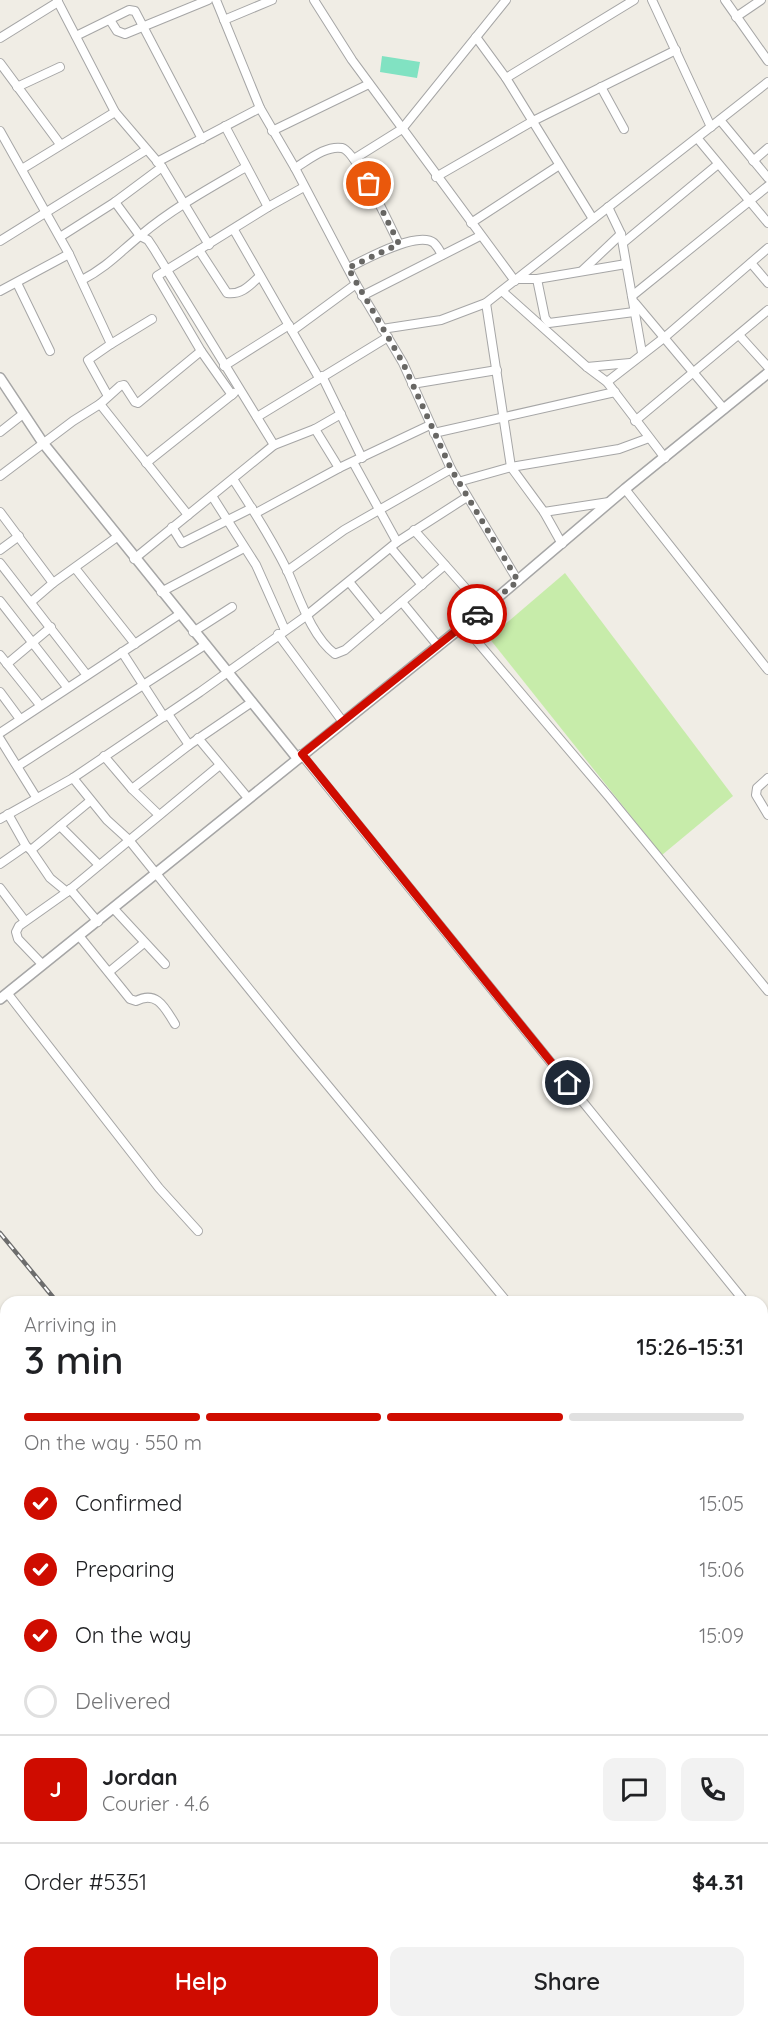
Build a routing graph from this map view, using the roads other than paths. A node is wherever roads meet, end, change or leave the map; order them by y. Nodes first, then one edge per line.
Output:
1 (208, 0) edge
2 (216, 0) edge
3 (272, 0) edge
4 (314, 0) edge
5 (506, 0) edge
6 (634, 0) edge
7 (652, 0) edge
8 (725, 0) edge
9 (761, 0) edge
10 (58, 1) edge
11 (736, 17) junction
12 (111, 20) junction
13 (224, 20) junction
14 (143, 27) junction
15 (76, 36) junction
16 (476, 37) junction
17 (0, 38) edge
18 (676, 50) junction
19 (768, 61) edge
20 (60, 67) dead end
21 (1, 68) edge
22 (506, 78) junction
23 (768, 82) edge
24 (369, 84) junction
25 (17, 87) junction
26 (601, 87) junction
27 (260, 108) junction
28 (115, 112) junction
29 (720, 120) junction
30 (533, 121) junction
31 (225, 126) junction
32 (711, 128) junction
33 (402, 129) junction
34 (624, 129) dead end
35 (0, 131) edge
36 (272, 131) junction
37 (202, 139) junction
38 (698, 139) junction
39 (60, 144) junction
40 (768, 148) edge
41 (146, 150) junction
42 (354, 159) junction
43 (753, 161) junction
44 (160, 164) junction
45 (717, 165) junction
46 (558, 166) junction
47 (246, 167) junction
48 (295, 168) junction
49 (22, 169) junction
50 (436, 177) junction
51 (768, 178) edge
52 (768, 186) edge
53 (304, 188) junction
54 (750, 201) junction
55 (115, 202) junction
56 (185, 203) junction
57 (268, 207) junction
58 (608, 207) junction
59 (46, 212) junction
60 (593, 219) junction
61 (471, 223) junction
62 (768, 223) edge
63 (234, 230) junction
64 (140, 236) junction
65 (480, 236) junction
66 (60, 237) junction
67 (622, 239) junction
68 (0, 241) edge
69 (399, 244) junction
70 (209, 245) junction
71 (768, 248) edge
72 (199, 250) junction
73 (69, 254) junction
74 (442, 255) junction
75 (751, 263) junction
76 (626, 264) junction
77 (348, 268) junction
78 (168, 270) junction
79 (582, 271) junction
80 (260, 276) junction
81 (537, 279) junction
82 (82, 280) junction
83 (516, 280) junction
84 (17, 283) junction
85 (768, 283) edge
86 (356, 285) junction
87 (0, 291) edge
88 (502, 291) junction
89 (362, 296) junction
90 (486, 303) junction
91 (634, 304) junction
92 (768, 310) edge
93 (152, 319) dead end
94 (545, 324) junction
95 (291, 328) junction
96 (382, 329) junction
97 (739, 335) junction
98 (388, 337) junction
99 (665, 337) junction
100 (111, 344) junction
101 (50, 351) dead end
102 (201, 351) junction
103 (642, 353) junction
104 (631, 363) junction
105 (224, 366) junction
106 (587, 367) junction
107 (768, 367) edge
108 (497, 370) junction
109 (695, 373) junction
110 (768, 374) edge
111 (321, 377) junction
112 (0, 378) edge
113 (607, 382) junction
114 (412, 384) junction
115 (239, 389) junction
116 (615, 392) junction
117 (232, 395) junction
118 (108, 396) junction
119 (100, 404) junction
120 (724, 409) junction
121 (23, 414) junction
122 (341, 414) junction
123 (504, 416) junction
124 (257, 417) junction
125 (635, 420) junction
126 (429, 424) junction
127 (315, 429) junction
128 (0, 432) edge
129 (434, 433) junction
130 (649, 438) junction
131 (43, 443) junction
132 (274, 445) junction
133 (362, 458) junction
134 (665, 458) junction
135 (353, 462) junction
136 (146, 463) junction
137 (511, 467) junction
138 (339, 468) junction
139 (451, 469) junction
140 (0, 477) edge
141 (233, 479) junction
142 (458, 482) junction
143 (625, 489) junction
144 (212, 496) junction
145 (466, 497) junction
146 (611, 502) junction
147 (254, 511) junction
148 (379, 511) junction
149 (0, 512) edge
150 (544, 513) junction
151 (188, 515) junction
152 (228, 520) junction
153 (172, 527) junction
154 (414, 530) junction
155 (19, 536) junction
156 (117, 537) junction
157 (562, 544) junction
158 (394, 545) junction
159 (244, 548) junction
160 (0, 550) edge
161 (134, 559) junction
162 (0, 563) edge
163 (446, 565) junction
164 (75, 568) junction
165 (287, 571) junction
166 (518, 581) junction
167 (53, 583) junction
168 (350, 583) junction
169 (422, 585) junction
170 (161, 592) junction
171 (0, 602) edge
172 (31, 602) junction
173 (402, 602) junction
174 (232, 607) dead end
175 (484, 609) junction
176 (180, 614) junction
177 (306, 616) junction
178 (380, 620) junction
179 (463, 625) junction
180 (51, 627) junction
181 (194, 632) junction
182 (281, 632) junction
183 (33, 642) junction
184 (135, 644) junction
185 (205, 645) junction
186 (438, 646) junction
187 (122, 652) junction
188 (0, 655) edge
189 (7, 664) junction
190 (768, 670) edge
191 (228, 673) junction
192 (86, 674) junction
193 (144, 685) junction
194 (67, 687) junction
195 (0, 692) edge
196 (252, 702) junction
197 (40, 705) junction
198 (166, 715) junction
199 (20, 719) junction
200 (344, 722) junction
201 (0, 733) edge
202 (198, 738) junction
203 (0, 739) edge
204 (189, 745) junction
205 (104, 756) junction
206 (299, 756) junction
207 (220, 765) junction
208 (18, 766) junction
209 (73, 778) junction
210 (768, 778) edge
211 (132, 789) junction
212 (36, 797) junction
213 (248, 798) junction
214 (90, 801) junction
215 (8, 814) junction
216 (159, 815) junction
217 (768, 815) edge
218 (0, 819) edge
219 (60, 826) junction
220 (129, 840) junction
221 (29, 848) junction
222 (0, 864) edge
223 (99, 865) junction
224 (155, 874) junction
225 (0, 888) edge
226 (69, 890) junction
227 (114, 909) junction
228 (25, 921) junction
229 (98, 922) junction
230 (80, 937) junction
231 (144, 943) junction
232 (42, 964) junction
233 (165, 964) dead end
234 (109, 972) junction
235 (768, 991) edge
236 (4, 997) edge
237 (175, 1024) dead end
238 (198, 1231) dead end
239 (502, 1296) edge
240 (740, 1296) edge

1 - 14 street
2 - 13 street
3 - 13 street
4 - 24 street
5 - 16 street
6 - 22 street
7 - 18 street
8 - 11 street
9 - 11 street
10 - 15 street
10 - 17 street
11 - 19 street
12 - 14 street
12 - 14 street
12 - 15 street
13 - 27 street
14 - 37 street
15 - 28 street
16 - 22 street
16 - 33 street
18 - 26 street
18 - 32 street
20 - 25 street
21 - 25 street
22 - 30 street
23 - 29 street
24 - 33 street
24 - 36 street
25 - 39 street
26 - 30 street
26 - 34 street
27 - 31 street
27 - 36 street
28 - 39 street
28 - 41 street
29 - 32 street
29 - 43 street
30 - 46 street
30 - 50 street
31 - 37 street
31 - 47 street
32 - 38 street
33 - 42 street
33 - 50 street
35 - 49 street
36 - 48 street
37 - 44 street
38 - 45 street
38 - 58 street
39 - 49 street
40 - 43 street
41 - 44 street
41 - 59 street
42 - 48 street
42 - 69 street
43 - 51 street
44 - 55 street
44 - 56 street
45 - 54 street
45 - 67 street
46 - 60 street
46 - 61 street
47 - 56 street
47 - 57 street
48 - 53 street
49 - 59 street
50 - 61 street
52 - 54 street
53 - 57 street
53 - 77 street
54 - 62 street
54 - 91 street
55 - 64 street
55 - 66 street
56 - 64 street
56 - 70 street
57 - 63 street
58 - 60 street
58 - 67 street
59 - 66 street
59 - 68 street
60 - 83 street
61 - 65 street
63 - 70 street
63 - 80 street
64 - 78 street
64 - 82 street
65 - 74 street
65 - 83 street
66 - 73 street
67 - 76 street
67 - 79 street
69 - 74 street
69 - 77 street
70 - 72 street
71 - 75 street
72 - 78 street
72 - 80 street
73 - 82 street
73 - 84 street
74 - 89 street
75 - 85 street
75 - 99 street
76 - 79 street
76 - 91 street
77 - 86 street
78 - 102 street
78 - 105 street
79 - 81 street
80 - 95 street
81 - 83 street
81 - 94 street
82 - 100 street
83 - 88 street
84 - 87 street
84 - 101 street
86 - 89 street
86 - 95 street
88 - 90 street
88 - 94 street
89 - 96 street
90 - 96 street
90 - 108 street
91 - 94 street
91 - 99 street
91 - 103 street
92 - 97 street
93 - 100 street
94 - 106 street
95 - 105 street
95 - 111 street
96 - 98 street
97 - 107 street
97 - 109 street
98 - 111 street
98 - 114 street
99 - 103 street
99 - 109 street
100 - 118 street
102 - 117 street
102 - 118 street
103 - 104 street
104 - 106 street
104 - 113 street
105 - 115 street
106 - 113 street
108 - 114 street
108 - 123 street
109 - 120 street
109 - 125 street
110 - 120 street
111 - 122 street
111 - 124 street
112 - 121 street
113 - 116 street
114 - 126 street
115 - 117 street
115 - 124 street
116 - 123 street
116 - 125 street
117 - 136 street
118 - 119 street
119 - 131 street
119 - 136 street
120 - 134 street
121 - 128 street
121 - 131 street
122 - 127 street
122 - 133 street
123 - 129 street
123 - 137 street
124 - 132 street
125 - 130 street
126 - 129 street
126 - 133 street
127 - 132 street
127 - 138 street
129 - 139 street
130 - 134 street
130 - 137 street
131 - 140 street
131 - 156 street
132 - 141 street
133 - 135 street
134 - 143 street
135 - 138 street
135 - 148 street
136 - 151 street
137 - 142 street
137 - 150 street
138 - 147 street
139 - 142 street
139 - 148 street
141 - 144 street
141 - 147 street
142 - 145 street
143 - 146 street
143 - 190 street
144 - 151 street
144 - 152 street
145 - 154 street
145 - 166 street
146 - 150 street
146 - 157 street
147 - 152 street
147 - 165 street
148 - 158 street
148 - 165 street
149 - 155 street
150 - 157 street
151 - 153 street
152 - 153 street
152 - 159 street
153 - 161 street
154 - 158 street
154 - 163 street
155 - 160 street
155 - 167 street
156 - 161 street
156 - 164 street
157 - 166 street
158 - 168 street
158 - 169 street
159 - 170 street
159 - 182 street
161 - 170 street
162 - 172 street
163 - 169 street
163 - 175 street
164 - 167 street
164 - 184 street
165 - 177 street
166 - 175 street
167 - 172 street
168 - 177 street
168 - 178 street
169 - 173 street
170 - 176 street
171 - 183 street
172 - 180 street
173 - 178 street
173 - 186 street
174 - 181 street
175 - 179 street
176 - 181 street
176 - 184 street
177 - 178 street
177 - 182 street
179 - 186 street
179 - 235 street
180 - 183 street
180 - 192 street
181 - 185 street
182 - 191 street
182 - 200 street
183 - 189 street
183 - 194 street
184 - 187 street
185 - 191 street
185 - 193 street
186 - 200 street
187 - 192 street
187 - 193 street
188 - 189 street
189 - 197 street
191 - 196 street
191 - 198 street
192 - 194 street
193 - 198 street
193 - 208 street
194 - 197 street
195 - 199 street
196 - 202 street
196 - 206 street
197 - 199 street
198 - 204 street
198 - 205 street
199 - 201 street
200 - 206 street
202 - 204 street
202 - 207 street
203 - 208 street
204 - 211 street
205 - 209 street
205 - 211 street
206 - 213 street
206 - 240 street
207 - 213 street
207 - 216 street
208 - 212 street
209 - 212 street
209 - 214 street
210 - 217 street
211 - 216 street
212 - 215 street
213 - 224 street
214 - 219 street
214 - 220 street
215 - 218 street
215 - 221 street
216 - 220 street
219 - 221 street
219 - 223 street
220 - 223 street
220 - 224 street
221 - 222 street
221 - 226 street
223 - 226 street
224 - 227 street
224 - 239 street
225 - 228 street
226 - 228 street
226 - 229 street
227 - 229 street
227 - 231 street
228 - 232 street
229 - 230 street
230 - 232 street
230 - 234 street
231 - 233 street
231 - 234 street
232 - 236 street
234 - 237 street
236 - 238 street

